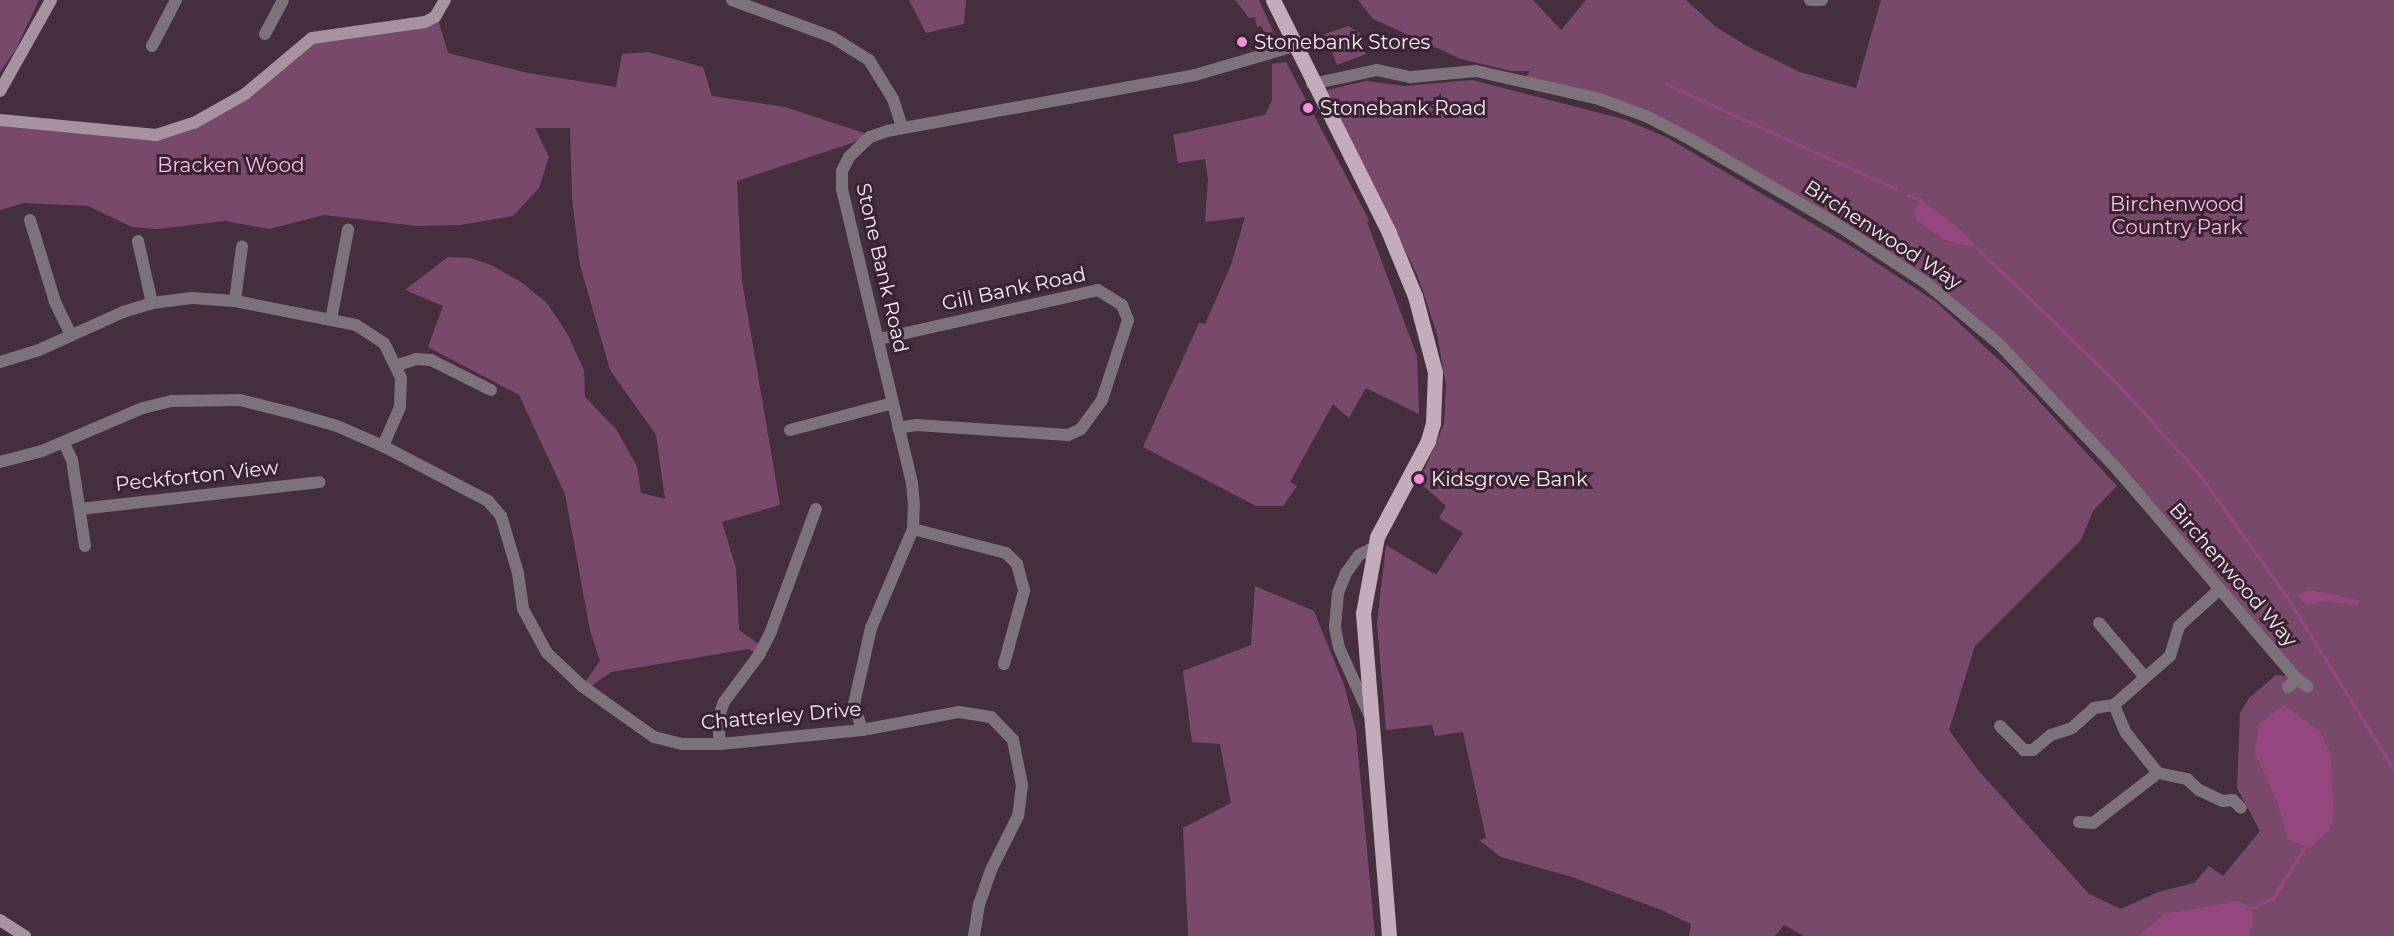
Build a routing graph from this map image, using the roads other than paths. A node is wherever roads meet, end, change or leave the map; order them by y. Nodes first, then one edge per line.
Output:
1 (51, 0) edge
2 (176, 0) edge
3 (283, 0) edge
4 (445, 0) edge
5 (732, 0) edge
6 (1273, 0) edge
7 (1810, 0) edge
8 (1822, 0) edge
9 (265, 34) dead end
10 (152, 46) dead end
11 (1294, 46) junction
12 (1312, 84) junction
13 (0, 91) edge
14 (0, 120) edge
15 (902, 127) junction
16 (28, 229) dead end
17 (348, 230) dead end
18 (138, 241) dead end
19 (243, 246) dead end
20 (235, 301) junction
21 (152, 303) junction
22 (331, 320) junction
23 (71, 335) junction
24 (879, 339) junction
25 (0, 362) edge
26 (398, 365) junction
27 (490, 390) dead end
28 (893, 403) junction
29 (898, 428) junction
30 (790, 430) dead end
31 (64, 442) junction
32 (383, 446) junction
33 (0, 462) edge
34 (319, 482) dead end
35 (816, 508) dead end
36 (80, 509) junction
37 (913, 529) junction
38 (86, 546) dead end
39 (1373, 548) junction
40 (2220, 589) junction
41 (2099, 623) dead end
42 (1004, 664) dead end
43 (2144, 676) junction
44 (2308, 687) dead end
45 (2114, 705) junction
46 (1369, 714) junction
47 (2000, 726) dead end
48 (862, 730) junction
49 (720, 744) junction
50 (2158, 773) junction
51 (2241, 808) dead end
52 (2079, 822) dead end
53 (0, 920) edge
54 (25, 936) edge
55 (974, 936) edge
56 (1389, 936) edge

1 - 13 street
2 - 10 street
3 - 9 street
4 - 14 street
5 - 15 street
6 - 11 main road
7 - 8 street
11 - 12 main road
11 - 15 street, Stone Bank Road
12 - 39 main road
12 - 40 street, Birchenwood Way
15 - 24 street, Stone Bank Road
16 - 23 street
17 - 22 street
18 - 21 street
19 - 20 street
20 - 21 street
20 - 22 street
21 - 23 street
22 - 26 street
23 - 25 street
24 - 28 street, Stone Bank Road
24 - 29 street, Gill Bank Road
26 - 27 street
26 - 32 street
28 - 29 street, Stone Bank Road
28 - 30 street
29 - 37 street, Stone Bank Road
31 - 32 street, Chatterley Drive
31 - 33 street, Chatterley Drive
31 - 36 street
32 - 49 street, Chatterley Drive
34 - 36 street, Peckforton View
35 - 49 street
36 - 38 street
37 - 42 street
37 - 48 street, Stone Bank Road
39 - 46 main road
39 - 46 street
40 - 43 street
40 - 44 street, Birchenwood Way
41 - 43 street
43 - 45 street
45 - 47 street
45 - 50 street
46 - 56 main road
48 - 49 street, Chatterley Drive
48 - 55 street, Chatterley Drive
50 - 51 street
50 - 52 street
53 - 54 street

